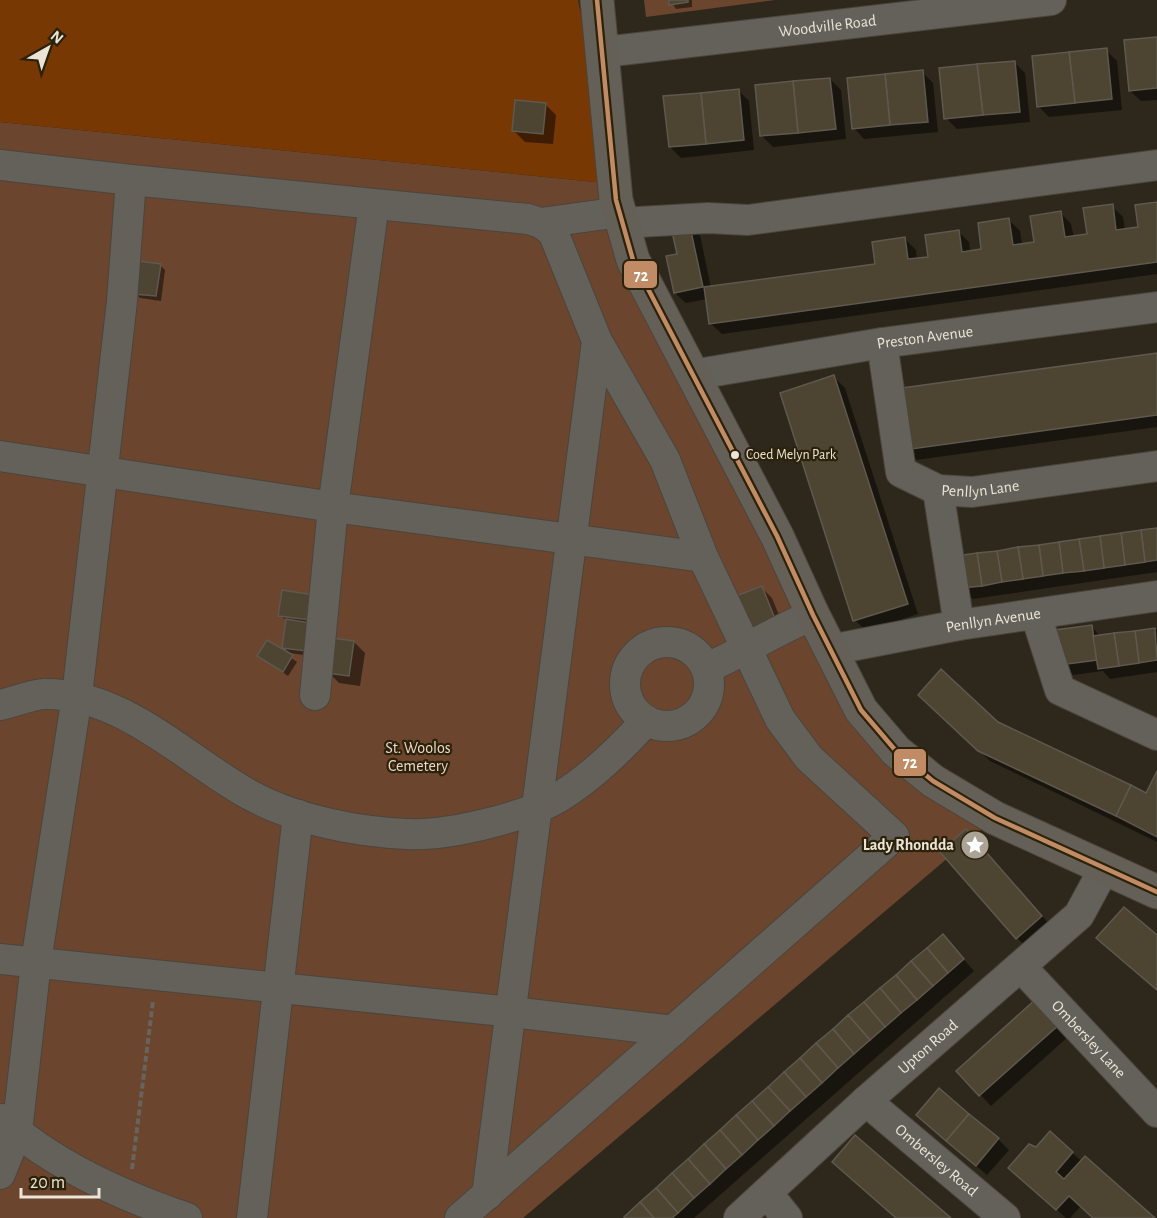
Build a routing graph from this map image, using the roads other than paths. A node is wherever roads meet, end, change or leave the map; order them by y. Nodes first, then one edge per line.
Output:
1 (597, 0) edge
2 (1051, 0) edge
3 (604, 52) junction
4 (0, 165) edge
5 (1157, 165) edge
6 (131, 180) junction
7 (374, 204) junction
8 (620, 217) junction
9 (542, 223) junction
10 (1157, 307) edge
11 (597, 340) junction
12 (882, 343) junction
13 (692, 375) junction
14 (0, 456) edge
15 (1157, 466) edge
16 (103, 472) junction
17 (938, 490) junction
18 (333, 507) junction
19 (573, 539) junction
20 (703, 557) junction
21 (1157, 596) edge
22 (813, 615) junction
23 (1036, 615) junction
24 (959, 625) junction
25 (747, 650) junction
26 (830, 650) junction
27 (707, 668) junction
28 (315, 695) dead end
29 (77, 696) junction
30 (0, 705) edge
31 (646, 721) junction
32 (1157, 735) edge
33 (536, 809) junction
34 (298, 815) junction
35 (1105, 867) junction
36 (1157, 892) edge
37 (0, 958) edge
38 (36, 962) junction
39 (1020, 967) junction
40 (277, 987) junction
41 (512, 1012) junction
42 (673, 1031) junction
43 (866, 1101) junction
44 (1157, 1112) edge
45 (8, 1125) edge
46 (0, 1174) edge
47 (767, 1193) junction
48 (486, 1194) junction
49 (141, 1205) edge
50 (186, 1218) edge
51 (252, 1218) edge
52 (460, 1218) edge
53 (740, 1218) edge
54 (787, 1218) edge
55 (1005, 1218) edge

1 - 3 main road
2 - 3 street, Woodville Road
3 - 8 main road
4 - 6 street
5 - 8 street
6 - 7 street
6 - 16 street
7 - 9 street
7 - 18 street
8 - 9 street
8 - 13 main road
9 - 11 street
10 - 12 street, Preston Avenue
11 - 19 street
11 - 20 street
12 - 13 street, Preston Avenue
12 - 17 street, Penllyn Lane
13 - 22 main road
14 - 16 street
15 - 17 street, Penllyn Lane
16 - 18 street
16 - 29 street
17 - 24 street
18 - 19 street
18 - 28 street
19 - 20 street
19 - 33 street
20 - 25 street
21 - 23 street, Penllyn Avenue
22 - 25 street
22 - 26 main road
23 - 24 street, Penllyn Avenue
23 - 32 street
24 - 26 street, Penllyn Avenue
25 - 27 street
25 - 42 street
26 - 35 main road
27 - 31 street
27 - 31 street
29 - 30 street
29 - 34 street
29 - 38 street
31 - 33 street
33 - 34 street
33 - 41 street
34 - 40 street
35 - 36 main road
35 - 39 street, Upton Road
37 - 38 street
38 - 40 street
38 - 45 street
39 - 43 street, Upton Road
39 - 44 street, Ombersley Lane
40 - 41 street
40 - 51 street
41 - 42 street
41 - 48 street
42 - 48 street
43 - 47 street, Upton Road
43 - 55 street, Ombersley Road
45 - 46 street
45 - 49 street
47 - 53 street, Upton Road
47 - 54 street
48 - 52 street
49 - 50 street

